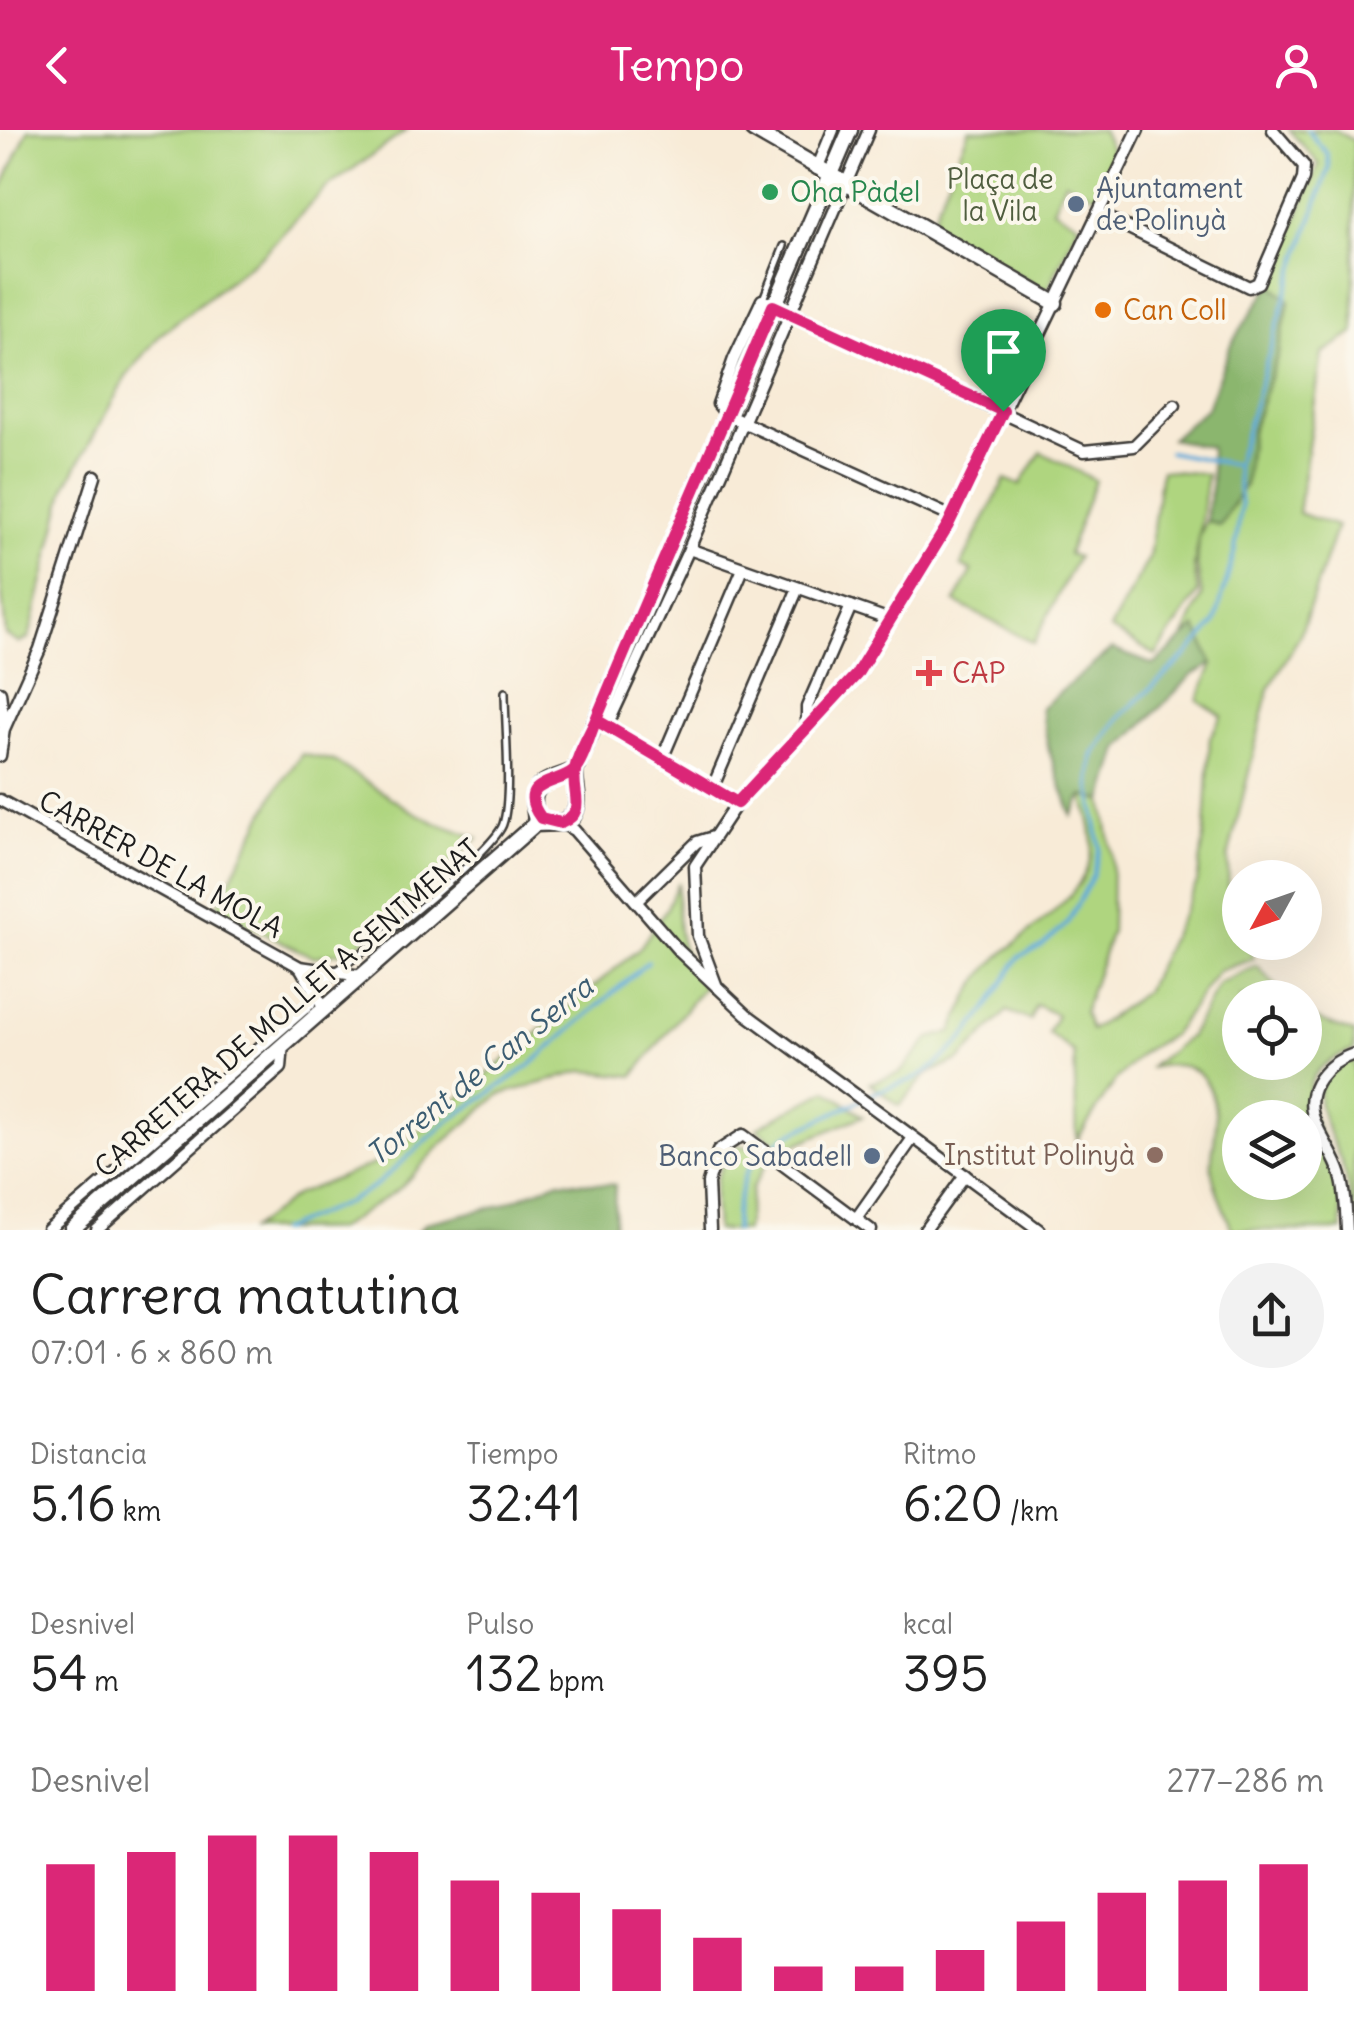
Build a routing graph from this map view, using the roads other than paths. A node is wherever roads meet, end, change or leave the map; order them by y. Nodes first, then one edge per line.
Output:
1 (752, 130) edge
2 (833, 130) edge
3 (850, 130) edge
4 (869, 130) edge
5 (1138, 130) edge
6 (1273, 130) edge
7 (823, 172) junction
8 (845, 185) junction
9 (1098, 214) junction
10 (784, 246) dead end
11 (768, 303) junction
12 (1055, 303) junction
13 (789, 313) junction
14 (1174, 405) dead end
15 (1003, 411) junction
16 (727, 415) junction
17 (742, 422) junction
18 (94, 476) dead end
19 (952, 517) junction
20 (689, 549) junction
21 (743, 569) junction
22 (798, 588) junction
23 (850, 606) junction
24 (890, 620) junction
25 (0, 692) edge
26 (505, 692) dead end
27 (601, 723) junction
28 (4, 728) junction
29 (807, 728) junction
30 (0, 756) edge
31 (662, 759) junction
32 (575, 770) junction
33 (560, 778) junction
34 (574, 787) junction
35 (712, 789) junction
36 (0, 800) edge
37 (737, 803) junction
38 (555, 821) junction
39 (714, 837) junction
40 (636, 901) junction
41 (300, 966) junction
42 (334, 972) junction
43 (361, 976) junction
44 (717, 987) junction
45 (314, 990) junction
46 (324, 1008) junction
47 (284, 1043) junction
48 (1354, 1054) edge
49 (913, 1138) junction
50 (964, 1176) junction
51 (856, 1219) junction
52 (48, 1230) edge
53 (72, 1230) edge
54 (96, 1230) edge
55 (710, 1230) edge
56 (871, 1230) edge
57 (925, 1230) edge
58 (1039, 1230) edge
59 (1347, 1230) edge

1 - 7 street
2 - 7 street
3 - 7 street
4 - 8 street
5 - 9 street
6 - 9 street
7 - 8 street
7 - 11 street
8 - 12 street
8 - 13 street
9 - 12 street
10 - 11 lane
11 - 13 street
11 - 16 street
12 - 15 street
13 - 15 street
13 - 17 street
14 - 15 street
15 - 19 street
16 - 17 street
16 - 27 street
17 - 19 street
17 - 20 street
18 - 28 street
19 - 24 street
20 - 21 street
20 - 27 street
21 - 22 street
21 - 31 street
22 - 23 street
22 - 35 street
23 - 24 street
23 - 29 street
24 - 29 street
25 - 28 street
26 - 42 lane
27 - 31 street
27 - 32 street
28 - 30 street
29 - 37 street
31 - 35 street
32 - 33 street, CARRETERA DE MOLLET A SENTMENAT
32 - 34 street
33 - 34 street
33 - 38 street, CARRETERA DE MOLLET A SENTMENAT
34 - 38 street
35 - 37 street
36 - 41 street, CARRER DE LA MOLA
37 - 39 street
38 - 40 street
38 - 43 street, CARRETERA DE MOLLET A SENTMENAT
39 - 40 street
39 - 44 street
40 - 44 street
41 - 42 street, CARRER DE LA MOLA
41 - 45 street, CARRER DE LA MOLA
42 - 43 street, CARRER DE LA MOLA
42 - 45 street
43 - 46 street, CARRETERA DE MOLLET A SENTMENAT
44 - 49 street
45 - 46 street, CARRER DE LA MOLA
45 - 52 street
46 - 47 street, CARRETERA DE MOLLET A SENTMENAT
47 - 53 street, CARRETERA DE MOLLET A SENTMENAT
47 - 54 street
48 - 59 street
49 - 50 street
49 - 51 street
50 - 57 street
50 - 58 street
51 - 55 street
51 - 56 street

